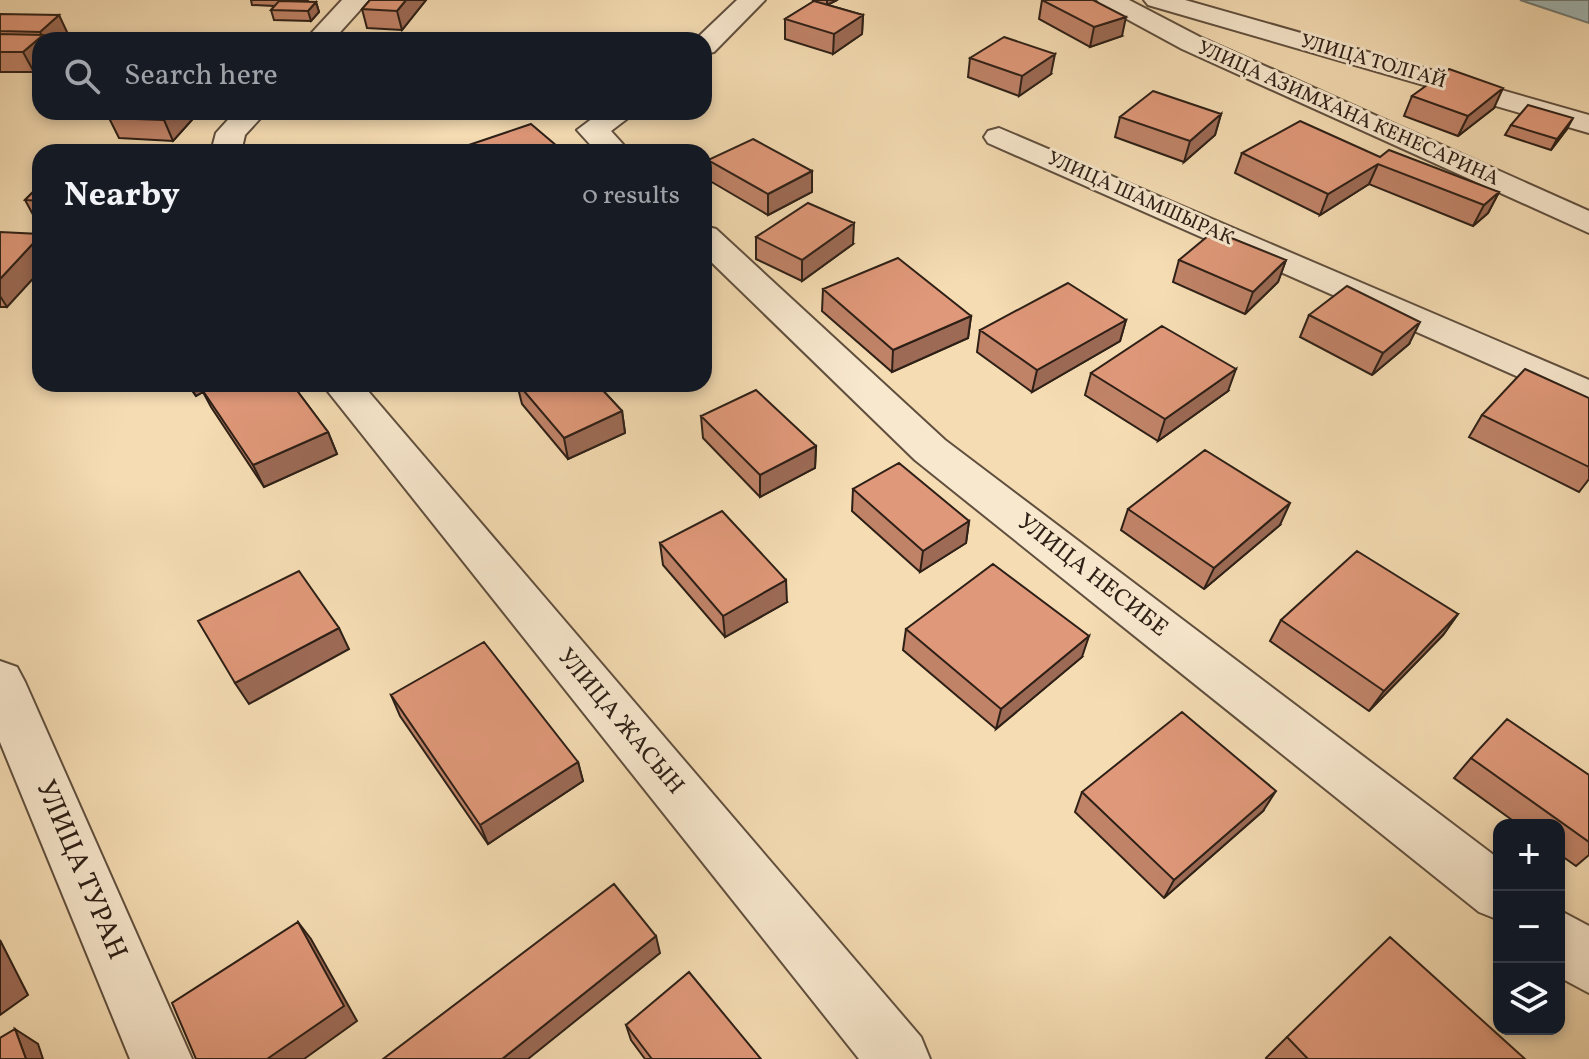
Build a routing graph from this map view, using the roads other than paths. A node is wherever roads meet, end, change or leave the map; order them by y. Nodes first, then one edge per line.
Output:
1 (356, 0) edge
2 (752, 0) edge
3 (1110, 0) edge
4 (1157, 0) edge
5 (326, 32) edge
6 (712, 38) edge
7 (243, 120) edge
8 (608, 120) edge
9 (1589, 124) edge
10 (999, 137) dead end
11 (228, 144) edge
12 (607, 144) edge
13 (1589, 223) edge
14 (712, 244) edge
15 (348, 392) edge
16 (1589, 395) edge
17 (0, 682) edge
18 (1496, 891) edge
19 (1565, 944) edge
20 (1589, 963) edge
21 (161, 1059) edge
22 (899, 1059) edge

1 - 5 street
2 - 6 street
3 - 13 street, УЛИЦА АЗИМХАНА КЕНЕСАРИНА
4 - 9 street, УЛИЦА ТОЛГАЙ
7 - 11 street
8 - 12 street
10 - 16 street, УЛИЦА ШАМШЫРАК
14 - 18 street, УЛИЦА НЕСИБЕ
15 - 22 street, УЛИЦА ЖАСЫН
17 - 21 street, УЛИЦА ТУРАН
19 - 20 street

